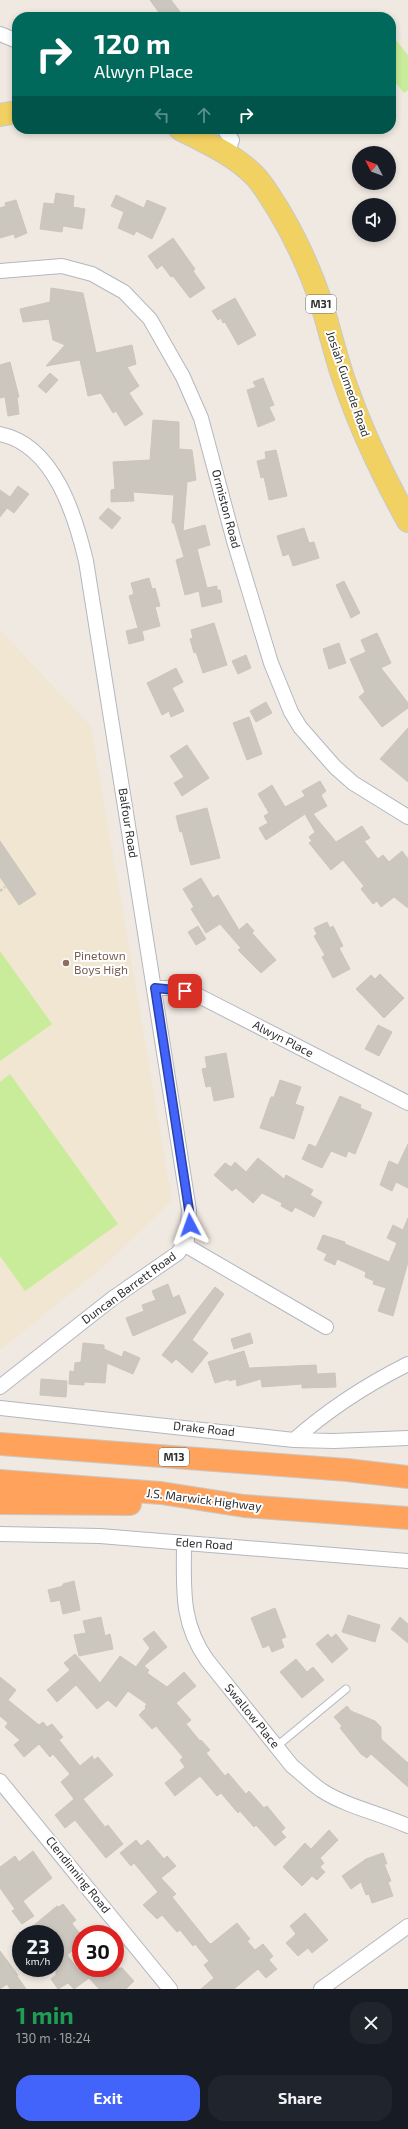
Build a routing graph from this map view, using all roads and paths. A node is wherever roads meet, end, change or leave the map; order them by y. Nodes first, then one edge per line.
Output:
1 (0, 34) edge
2 (12, 39) edge
3 (12, 113) edge
4 (0, 115) edge
5 (189, 134) edge
6 (228, 134) edge
7 (227, 154) junction
8 (0, 271) edge
9 (0, 434) edge
10 (408, 521) edge
11 (408, 817) edge
12 (5, 887) dead end
13 (0, 891) edge
14 (155, 988) junction
15 (408, 1103) edge
16 (185, 1245) junction
17 (326, 1327) dead end
18 (408, 1364) edge
19 (0, 1387) edge
20 (0, 1408) edge
21 (408, 1438) edge
22 (294, 1440) junction
23 (0, 1444) edge
24 (347, 1470) junction
25 (408, 1470) edge
26 (408, 1477) edge
27 (0, 1481) edge
28 (0, 1503) edge
29 (244, 1506) junction
30 (408, 1518) edge
31 (0, 1534) edge
32 (184, 1543) junction
33 (408, 1561) edge
34 (346, 1689) dead end
35 (277, 1746) junction
36 (0, 1781) edge
37 (408, 1826) edge
38 (408, 1926) edge
39 (170, 1989) edge
40 (321, 1989) edge

1 - 2 street
3 - 4 main road
5 - 7 main road, Josiah Gumede Road / M31
6 - 7 street
7 - 10 main road, Josiah Gumede Road / M31
8 - 11 street, Ormiston Road
9 - 14 street, Balfour Road
12 - 13 path
14 - 15 street, Alwyn Place
14 - 16 street, Balfour Road
16 - 17 street, Duncan Barrett Road
16 - 19 street, Duncan Barrett Road
18 - 22 street
20 - 22 street, Drake Road
21 - 22 street, Drake Road
23 - 24 highway, M13
24 - 25 highway
24 - 26 highway, M13
27 - 29 highway, J.S. Marwick Highway
28 - 29 highway
29 - 30 highway, J.S. Marwick Highway
31 - 32 street, Eden Road
32 - 33 street, Eden Road
32 - 35 street, Swallow Place
34 - 35 lane
35 - 37 street, Swallow Place
36 - 39 street, Clendinning Road
38 - 40 street

